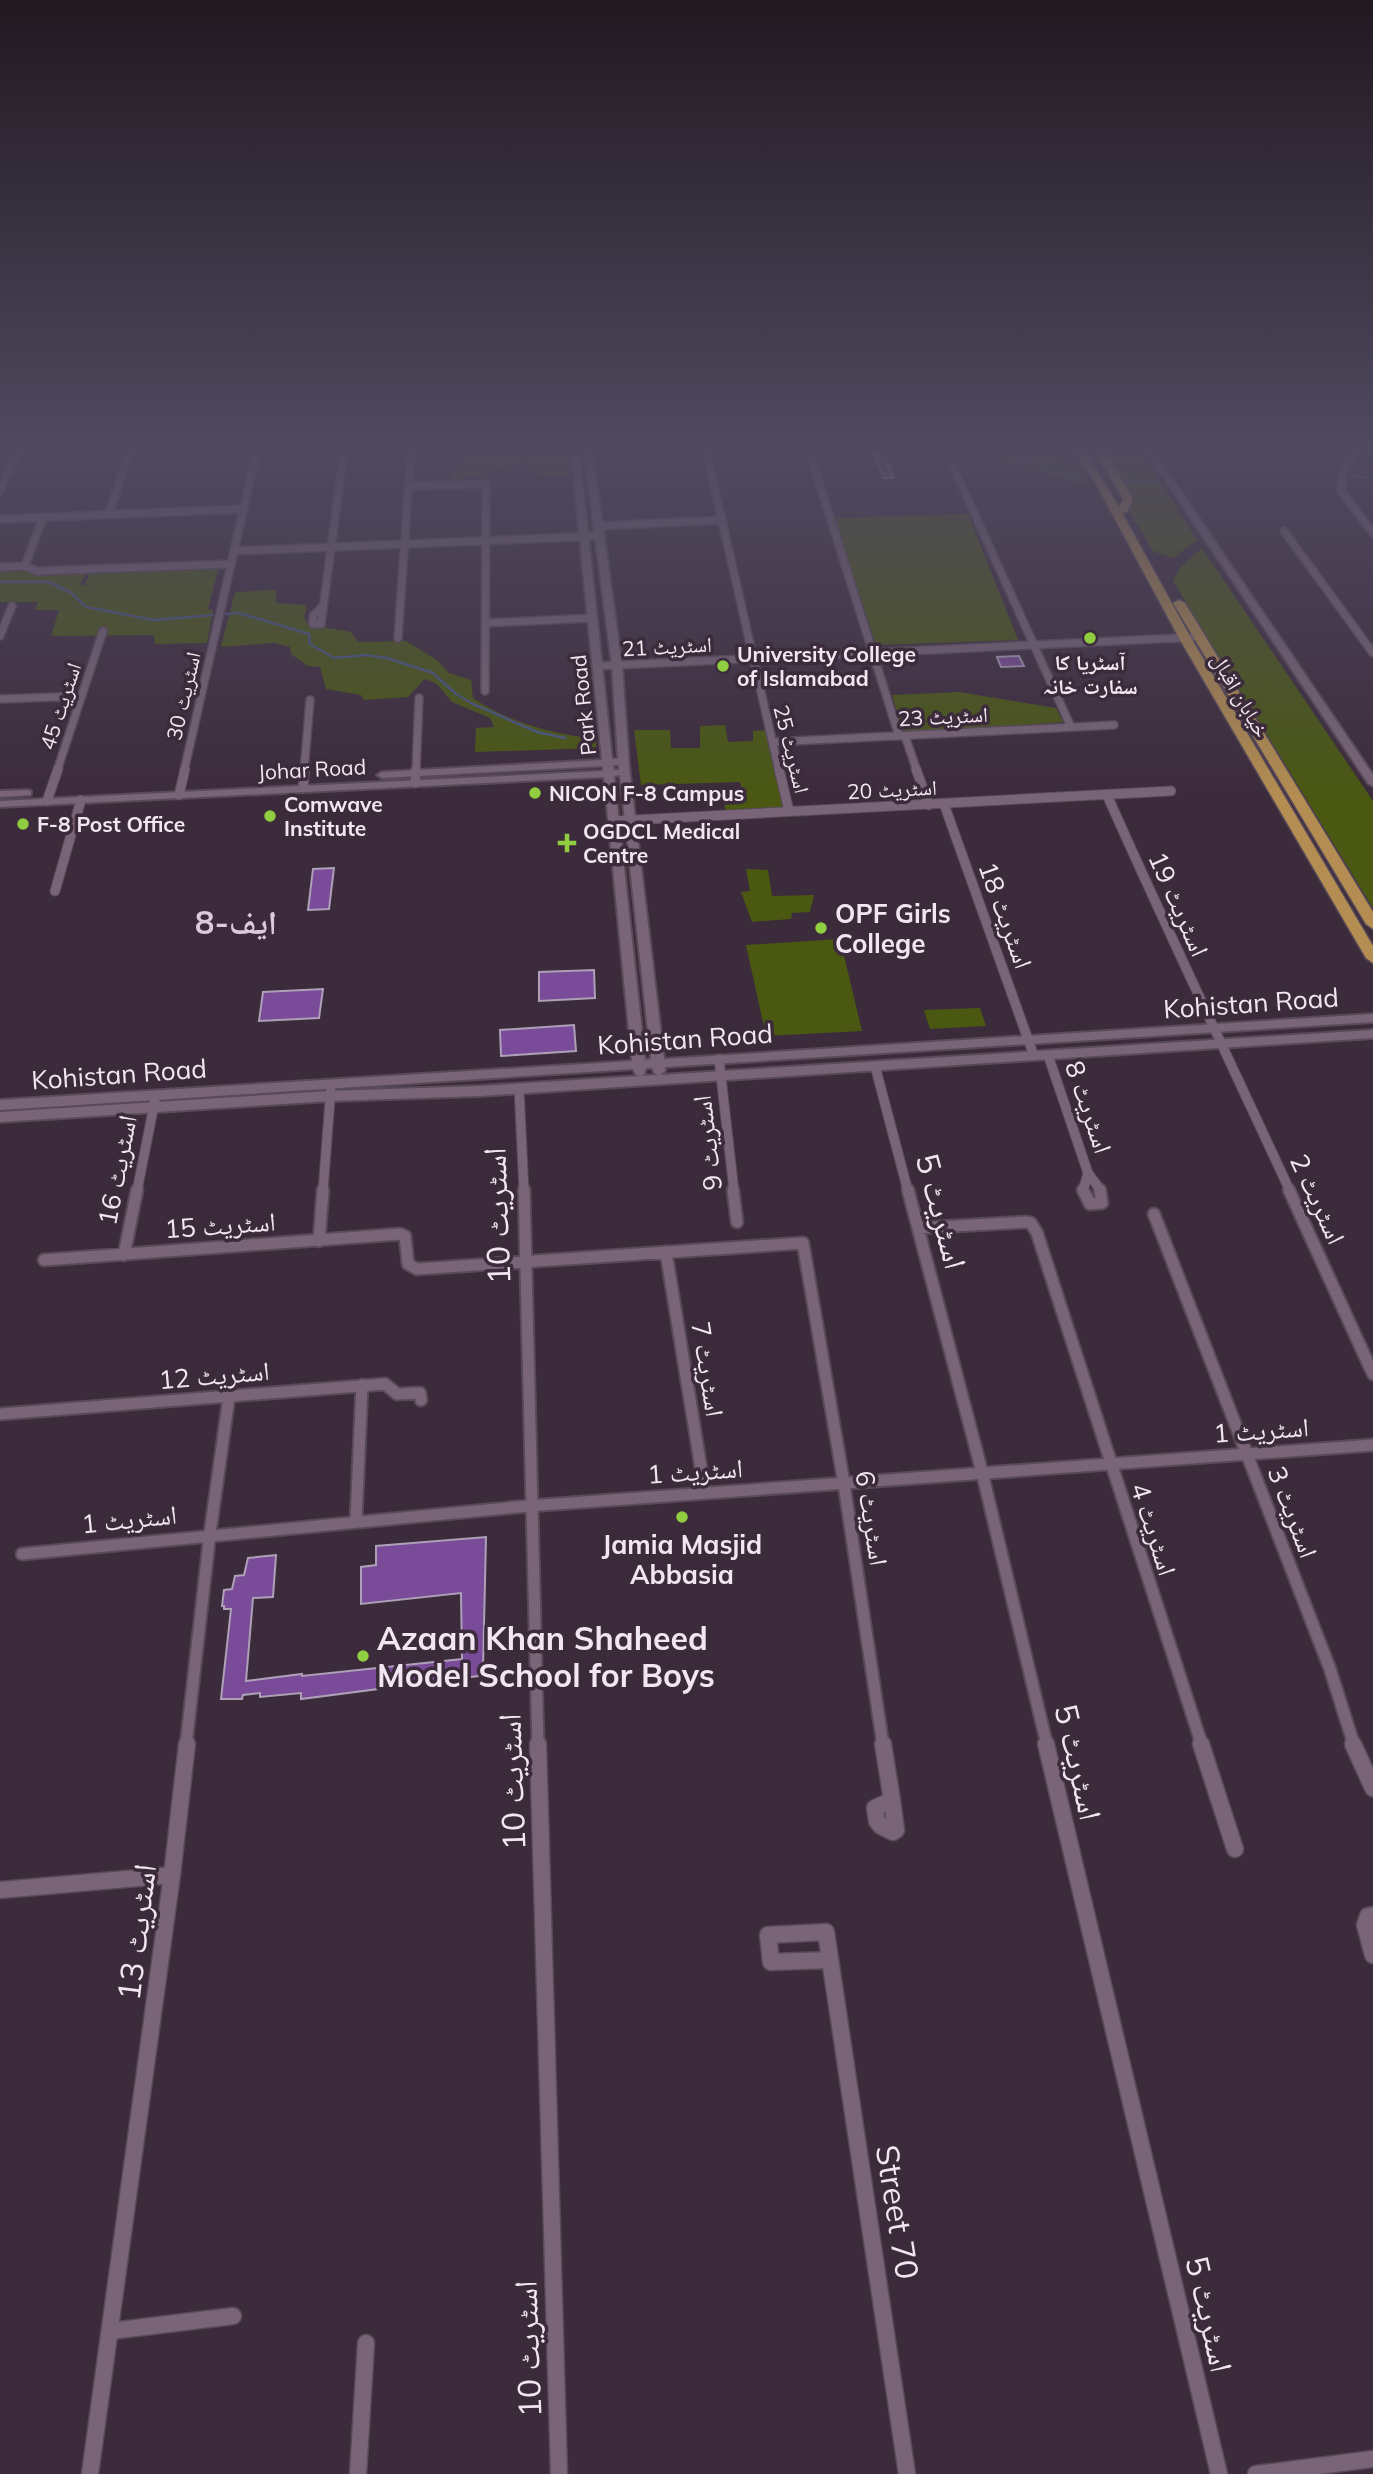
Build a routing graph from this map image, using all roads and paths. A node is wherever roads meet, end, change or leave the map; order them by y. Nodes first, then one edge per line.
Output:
1 (191, 565) edge
2 (231, 565) edge
3 (328, 565) edge
4 (403, 565) edge
5 (486, 565) edge
6 (588, 565) edge
7 (603, 565) edge
8 (732, 565) edge
9 (845, 565) edge
10 (998, 565) edge
11 (1148, 565) edge
12 (1154, 565) edge
13 (1227, 565) edge
14 (1309, 565) edge
15 (24, 566) joint
16 (0, 567) edge
17 (12, 606) dead end
18 (323, 606) dead end
19 (593, 618) junction
20 (486, 623) junction
21 (103, 631) dead end
22 (1373, 634) edge
23 (0, 635) edge
24 (1360, 635) junction
25 (1199, 637) junction
26 (398, 638) dead end
27 (1185, 638) junction
28 (1035, 646) junction
29 (1373, 653) edge
30 (872, 654) junction
31 (752, 659) junction
32 (598, 666) junction
33 (617, 666) junction
34 (485, 691) dead end
35 (82, 696) junction
36 (419, 698) dead end
37 (0, 699) edge
38 (310, 700) dead end
39 (1114, 725) dead end
40 (1071, 727) junction
41 (902, 736) junction
42 (773, 742) junction
43 (625, 767) junction
44 (608, 768) junction
45 (415, 778) junction
46 (1373, 783) edge
47 (304, 784) junction
48 (180, 790) junction
49 (1171, 791) dead end
50 (0, 794) edge
51 (1107, 795) junction
52 (48, 797) junction
53 (80, 800) junction
54 (0, 804) edge
55 (944, 804) junction
56 (929, 805) junction
57 (789, 811) junction
58 (631, 820) junction
59 (614, 821) junction
60 (55, 891) dead end
61 (1358, 898) junction
62 (1373, 908) edge
63 (1373, 924) edge
64 (1373, 958) edge
65 (1373, 1018) edge
66 (1215, 1028) junction
67 (1373, 1034) edge
68 (1028, 1040) junction
69 (1222, 1044) junction
70 (1041, 1056) junction
71 (719, 1059) junction
72 (658, 1063) junction
73 (639, 1065) junction
74 (875, 1066) junction
75 (519, 1072) junction
76 (480, 1074) junction
77 (720, 1076) junction
78 (660, 1079) junction
79 (640, 1081) junction
80 (519, 1088) junction
81 (331, 1090) junction
82 (480, 1091) junction
83 (154, 1101) junction
84 (0, 1105) edge
85 (0, 1117) edge
86 (1088, 1173) dead end
87 (1154, 1214) dead end
88 (737, 1222) dead end
89 (918, 1228) junction
90 (318, 1241) junction
91 (666, 1252) junction
92 (124, 1255) junction
93 (44, 1259) dead end
94 (527, 1262) junction
95 (1373, 1374) edge
96 (362, 1385) junction
97 (229, 1397) junction
98 (421, 1400) dead end
99 (0, 1414) edge
100 (1373, 1445) edge
101 (1246, 1454) junction
102 (1108, 1462) junction
103 (982, 1472) junction
104 (844, 1484) junction
105 (705, 1493) junction
106 (533, 1505) junction
107 (356, 1520) junction
108 (210, 1533) junction
109 (22, 1554) dead end
110 (1373, 1788) edge
111 (892, 1800) dead end
112 (1235, 1849) dead end
113 (172, 1875) junction
114 (0, 1890) edge
115 (1373, 1914) edge
116 (1373, 1955) edge
117 (830, 1960) dead end
118 (233, 2316) dead end
119 (111, 2332) junction
120 (366, 2343) dead end
121 (1373, 2459) edge
122 (90, 2474) edge
123 (358, 2474) edge
124 (559, 2474) edge
125 (907, 2474) edge
126 (1219, 2474) edge
127 (1256, 2474) edge

1 - 15 street
2 - 48 street, اسٹریٹ 30
3 - 18 street
4 - 26 street
5 - 20 street
6 - 19 street, Park Road
7 - 33 street, Park Road
8 - 31 street, اسٹریٹ 25
9 - 30 street
10 - 28 street
11 - 27 main road, خیابان اقبال
12 - 25 main road, خیابان اقبال
13 - 46 street
14 - 24 street
15 - 16 street
17 - 23 street
19 - 20 street
19 - 32 street, Park Road
20 - 34 street
21 - 35 street, اسٹریٹ 45
22 - 24 street
24 - 29 street
25 - 27 street, اسٹریٹ 21
25 - 61 main road, خیابان اقبال
27 - 28 street, اسٹریٹ 21
27 - 64 main road, خیابان اقبال
28 - 30 street, اسٹریٹ 21
28 - 40 street
30 - 31 street, اسٹریٹ 21
30 - 41 street
31 - 33 street, اسٹریٹ 21
31 - 42 street, اسٹریٹ 25
32 - 33 street, اسٹریٹ 21
32 - 44 street, Park Road
33 - 43 street, Park Road
35 - 37 street
35 - 52 street, اسٹریٹ 45
36 - 45 street
38 - 47 street
39 - 40 street, اسٹریٹ 23
40 - 41 street, اسٹریٹ 23
41 - 42 street, اسٹریٹ 23
41 - 56 street
42 - 57 street, اسٹریٹ 25
43 - 44 street, Johar Road
43 - 58 street, Park Road
44 - 45 street, Johar Road
44 - 59 street, Park Road
45 - 47 street, Johar Road
47 - 48 street, Johar Road
48 - 52 street, Johar Road
48 - 53 street, Johar Road
49 - 51 street, اسٹریٹ 20
50 - 52 street, Johar Road
51 - 55 street, اسٹریٹ 20
51 - 66 street, اسٹریٹ 19
52 - 53 street, Johar Road
52 - 54 street, Johar Road
53 - 60 street
55 - 56 street, اسٹریٹ 20
55 - 68 street, اسٹریٹ 18
56 - 57 street, اسٹریٹ 20
57 - 58 street, اسٹریٹ 20
58 - 59 street, اسٹریٹ 20
58 - 72 street, Park Road
59 - 73 street, Park Road
61 - 62 main road
61 - 63 main road, خیابان اقبال
65 - 66 street, Kohistan Road
66 - 68 street, Kohistan Road
66 - 69 street, اسٹریٹ 19
67 - 69 street, Kohistan Road
68 - 70 street, اسٹریٹ 18
68 - 71 street, Kohistan Road
69 - 70 street, Kohistan Road
69 - 95 street, اسٹریٹ 2
70 - 74 street, Kohistan Road
70 - 86 street, اسٹریٹ 8
71 - 72 street, Kohistan Road
71 - 77 street, اسٹریٹ 9
72 - 73 street, Kohistan Road
72 - 78 street, Park Road
73 - 75 street, Kohistan Road
73 - 79 street, Park Road
74 - 77 street, Kohistan Road
74 - 89 street, اسٹریٹ 5
75 - 76 street, Kohistan Road
75 - 80 street
76 - 81 street, Kohistan Road
76 - 82 street
77 - 78 street, Kohistan Road
77 - 88 street, اسٹریٹ 9
78 - 79 street, Kohistan Road
79 - 80 street, Kohistan Road
80 - 82 street, Kohistan Road
80 - 94 street, اسٹریٹ 10
81 - 82 street, Kohistan Road
81 - 83 street, Kohistan Road
81 - 90 street
83 - 84 street, Kohistan Road
83 - 85 street, Kohistan Road
83 - 92 street, اسٹریٹ 16
87 - 101 street, اسٹریٹ 3
89 - 102 street, اسٹریٹ 4
89 - 103 street, اسٹریٹ 5
90 - 92 street, اسٹریٹ 15
90 - 94 street, اسٹریٹ 15
91 - 94 street
91 - 104 street, اسٹریٹ 6
91 - 105 street, اسٹریٹ 7
92 - 93 street, اسٹریٹ 15
94 - 106 street, اسٹریٹ 10
96 - 97 street, اسٹریٹ 12
96 - 98 street, اسٹریٹ 12
96 - 107 street
97 - 99 street, اسٹریٹ 12
97 - 108 street, اسٹریٹ 13
100 - 101 street, اسٹریٹ 1
101 - 102 street, اسٹریٹ 1
101 - 110 street, اسٹریٹ 3
102 - 103 street, اسٹریٹ 1
102 - 112 street, اسٹریٹ 4
103 - 104 street, اسٹریٹ 1
103 - 126 street, اسٹریٹ 5
104 - 105 street, اسٹریٹ 1
104 - 111 street, اسٹریٹ 6
105 - 106 street, اسٹریٹ 1
106 - 107 street, اسٹریٹ 1
106 - 124 street, اسٹریٹ 10
107 - 108 street, اسٹریٹ 1
108 - 109 street, اسٹریٹ 1
108 - 113 street, اسٹریٹ 13
113 - 114 street
113 - 119 street, اسٹریٹ 13
115 - 116 street
117 - 125 street, Street 70
118 - 119 street
119 - 122 street, اسٹریٹ 13
120 - 123 street
121 - 127 street

